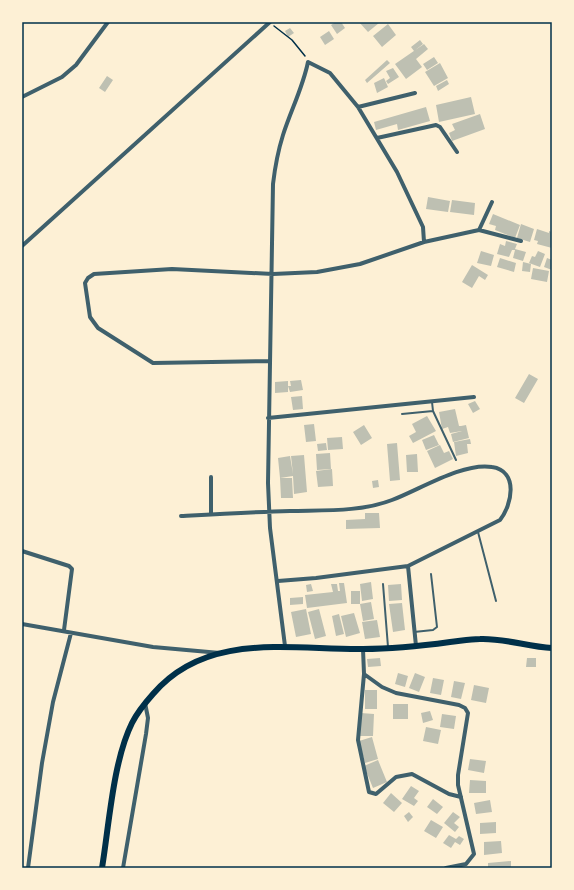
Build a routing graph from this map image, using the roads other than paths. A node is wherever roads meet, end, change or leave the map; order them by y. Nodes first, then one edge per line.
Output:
1 (108, 22) edge
2 (270, 22) edge
3 (415, 93) dead end
4 (22, 98) edge
5 (358, 107) junction
6 (377, 138) junction
7 (457, 152) dead end
8 (492, 202) dead end
9 (478, 230) junction
10 (521, 241) dead end
11 (424, 242) junction
12 (22, 246) edge
13 (273, 274) junction
14 (269, 361) junction
15 (474, 397) dead end
16 (432, 401) junction
17 (433, 411) junction
18 (402, 414) dead end
19 (268, 418) junction
20 (456, 460) dead end
21 (210, 477) dead end
22 (269, 512) junction
23 (211, 514) junction
24 (181, 516) dead end
25 (478, 532) junction
26 (22, 551) edge
27 (408, 566) junction
28 (431, 574) dead end
29 (278, 582) junction
30 (383, 584) dead end
31 (496, 601) dead end
32 (22, 624) edge
33 (64, 630) junction
34 (414, 632) junction
35 (71, 633) junction
36 (285, 646) junction
37 (416, 646) junction
38 (388, 648) junction
39 (552, 648) edge
40 (363, 649) junction
41 (222, 653) junction
42 (364, 674) junction
43 (145, 703) junction
44 (461, 797) junction
45 (28, 868) edge
46 (102, 868) edge
47 (123, 868) edge
48 (446, 868) edge

1 - 4 street
2 - 12 street
3 - 5 street
5 - 6 street
5 - 13 street
6 - 7 street
6 - 11 street
8 - 9 street
9 - 10 street
9 - 11 street
11 - 13 street
13 - 14 street
13 - 14 street
14 - 19 street
15 - 16 street
16 - 17 lane
16 - 19 street
17 - 18 lane
17 - 20 lane
19 - 22 street
21 - 23 street
22 - 23 street
22 - 25 street
22 - 29 street
23 - 24 street
25 - 27 street
25 - 31 lane
26 - 33 street
27 - 29 street
27 - 34 street
28 - 34 lane
29 - 36 street
30 - 38 lane
32 - 33 street
33 - 35 street
34 - 37 street
35 - 41 street
35 - 45 street
36 - 40 main road
36 - 41 main road
37 - 38 main road
37 - 39 main road
38 - 40 main road
40 - 42 street
41 - 43 main road
42 - 44 street
42 - 44 street
43 - 46 main road
43 - 47 street
44 - 48 street

